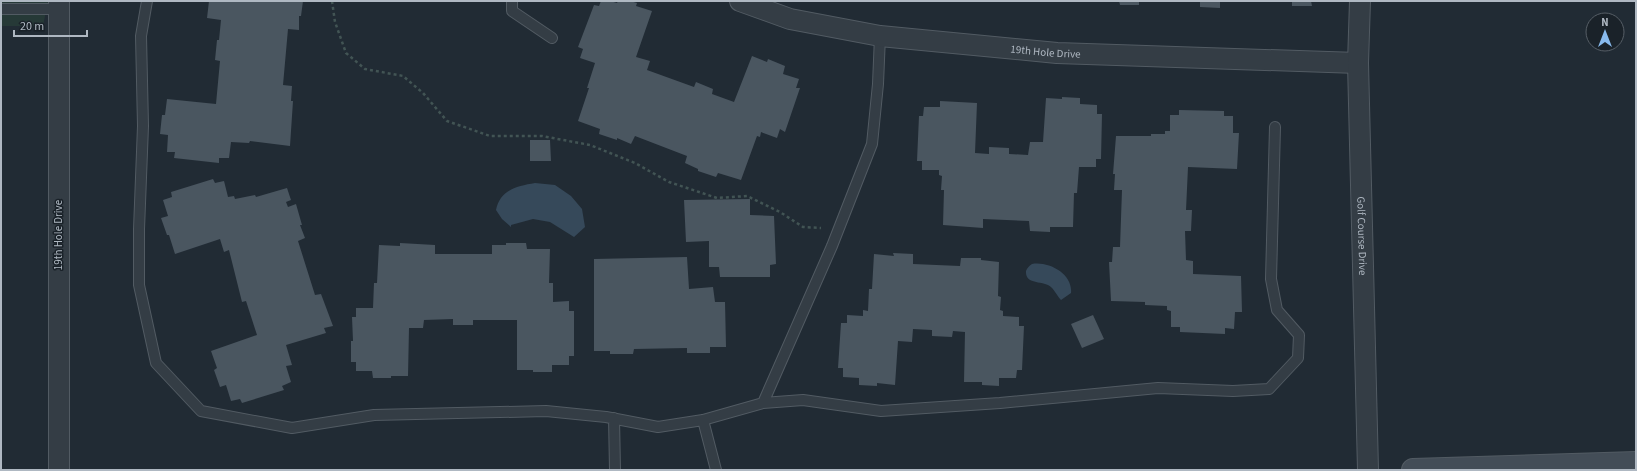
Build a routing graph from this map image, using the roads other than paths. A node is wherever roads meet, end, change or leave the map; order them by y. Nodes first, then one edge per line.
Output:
1 (147, 1) edge
2 (512, 1) edge
3 (740, 1) edge
4 (1360, 1) edge
5 (59, 5) edge
6 (1, 9) edge
7 (880, 36) junction
8 (552, 38) dead end
9 (1358, 63) junction
10 (1275, 127) dead end
11 (763, 403) junction
12 (614, 418) junction
13 (704, 420) junction
14 (1636, 463) edge
15 (59, 470) edge
16 (615, 470) edge
17 (716, 470) edge
18 (1368, 470) edge
19 (1413, 470) edge

1 - 12 lane
2 - 8 lane
3 - 7 street, 19th Hole Drive
4 - 9 street, Golf Course Drive
5 - 6 lane
5 - 15 street, 19th Hole Drive
7 - 9 street, 19th Hole Drive
7 - 11 lane
9 - 18 street, Golf Course Drive
10 - 11 lane
11 - 13 lane
12 - 13 lane
12 - 16 lane
13 - 17 lane
14 - 19 main road

